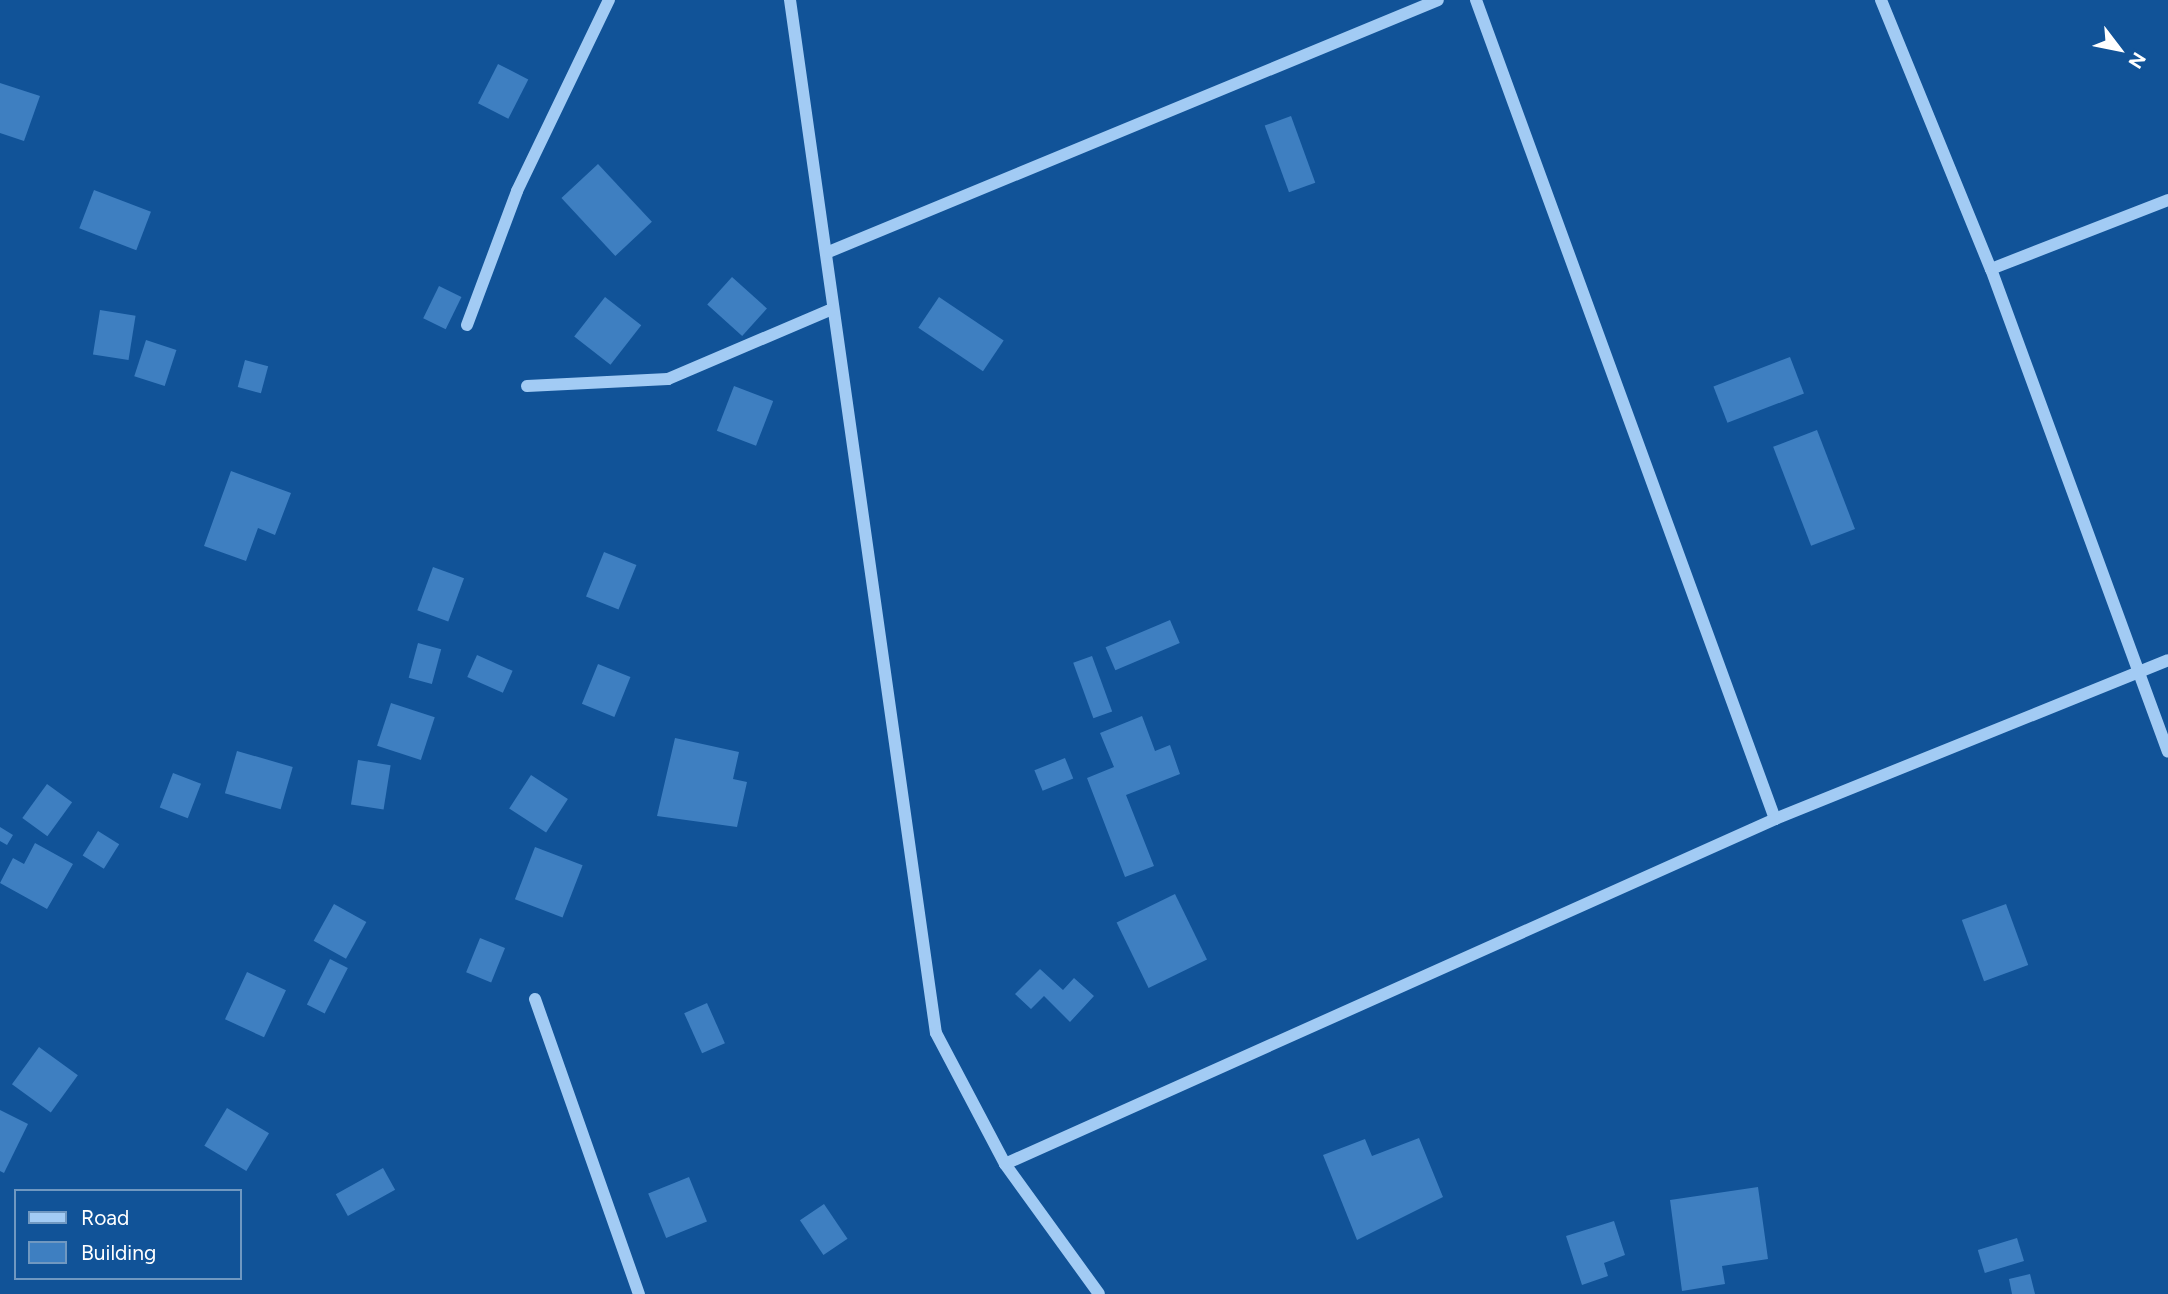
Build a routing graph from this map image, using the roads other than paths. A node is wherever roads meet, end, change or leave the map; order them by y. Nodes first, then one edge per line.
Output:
1 (609, 0) edge
2 (790, 0) edge
3 (1438, 0) edge
4 (1476, 0) edge
5 (1881, 0) edge
6 (2168, 200) edge
7 (826, 253) junction
8 (1991, 269) junction
9 (830, 310) junction
10 (467, 324) dead end
11 (527, 386) dead end
12 (2168, 660) edge
13 (2140, 670) junction
14 (2168, 752) edge
15 (1775, 819) junction
16 (535, 999) dead end
17 (1005, 1164) junction
18 (639, 1294) edge
19 (1099, 1294) edge

1 - 10 street
2 - 7 street
3 - 7 street
4 - 15 street
5 - 8 street
6 - 8 street
7 - 9 street
8 - 13 street
9 - 11 street
9 - 17 street
12 - 13 street
13 - 14 street
13 - 15 street
15 - 17 street
16 - 18 street
17 - 19 street

